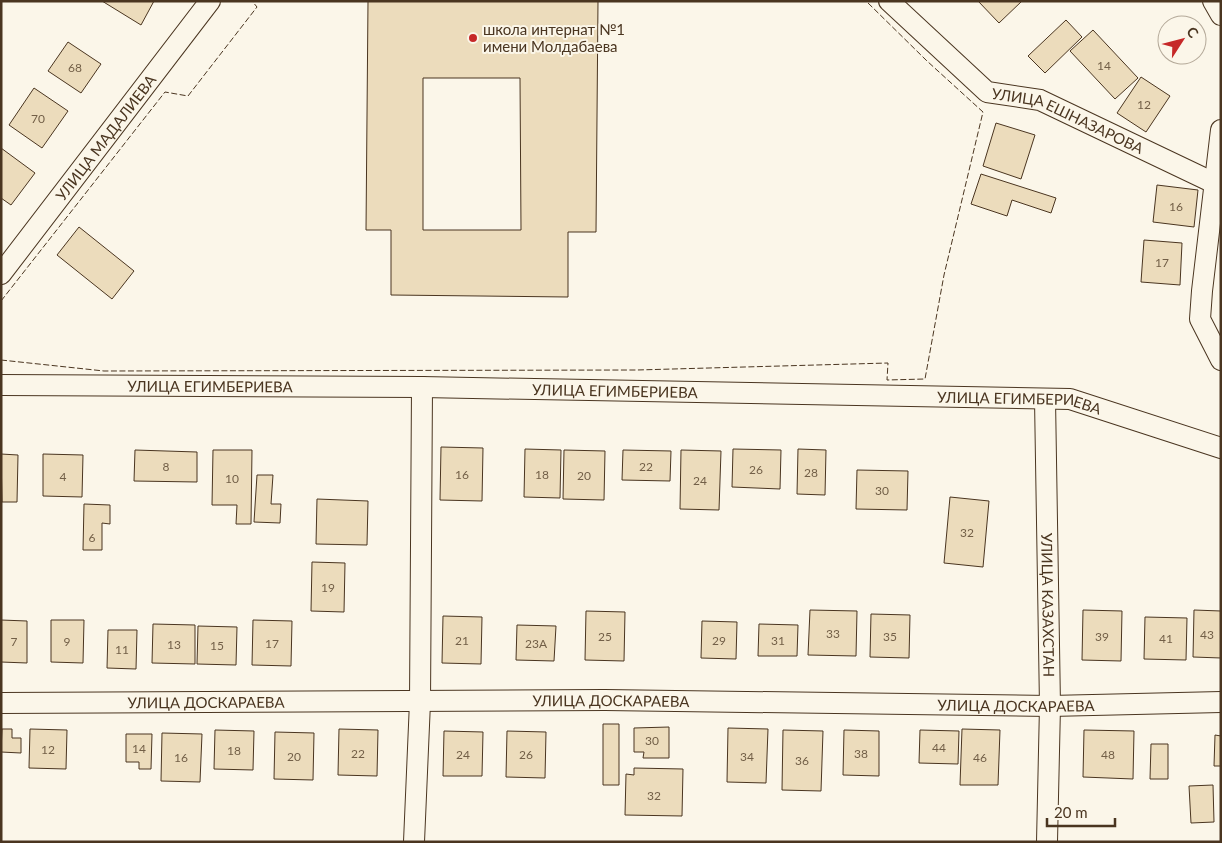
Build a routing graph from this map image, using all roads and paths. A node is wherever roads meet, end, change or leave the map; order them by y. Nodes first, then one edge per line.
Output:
1 (210, 1) edge
2 (889, 1) edge
3 (1213, 1) edge
4 (1221, 15) edge
5 (1221, 130) edge
6 (1214, 183) junction
7 (1, 274) edge
8 (1221, 360) edge
9 (1, 385) edge
10 (422, 387) junction
11 (1045, 399) junction
12 (1221, 448) edge
13 (420, 702) junction
14 (1221, 702) edge
15 (1, 703) edge
16 (1050, 706) junction
17 (414, 842) edge
18 (1047, 842) edge

1 - 7 street, УЛИЦА МАДАЛИЕВА
2 - 6 street, УЛИЦА ЕШНАЗАРОВА
3 - 4 street
5 - 6 street
6 - 8 street
9 - 10 street, УЛИЦА ЕГИМБЕРИЕВА
10 - 11 street, УЛИЦА ЕГИМБЕРИЕВА
10 - 13 street
11 - 12 street, УЛИЦА ЕГИМБЕРИЕВА
11 - 16 street, УЛИЦА КАЗАХСТАН
13 - 15 street, УЛИЦА ДОСКАРАЕВА
13 - 16 street, УЛИЦА ДОСКАРАЕВА
13 - 17 street
14 - 16 street, УЛИЦА ДОСКАРАЕВА
16 - 18 street, УЛИЦА КАЗАХСТАН

